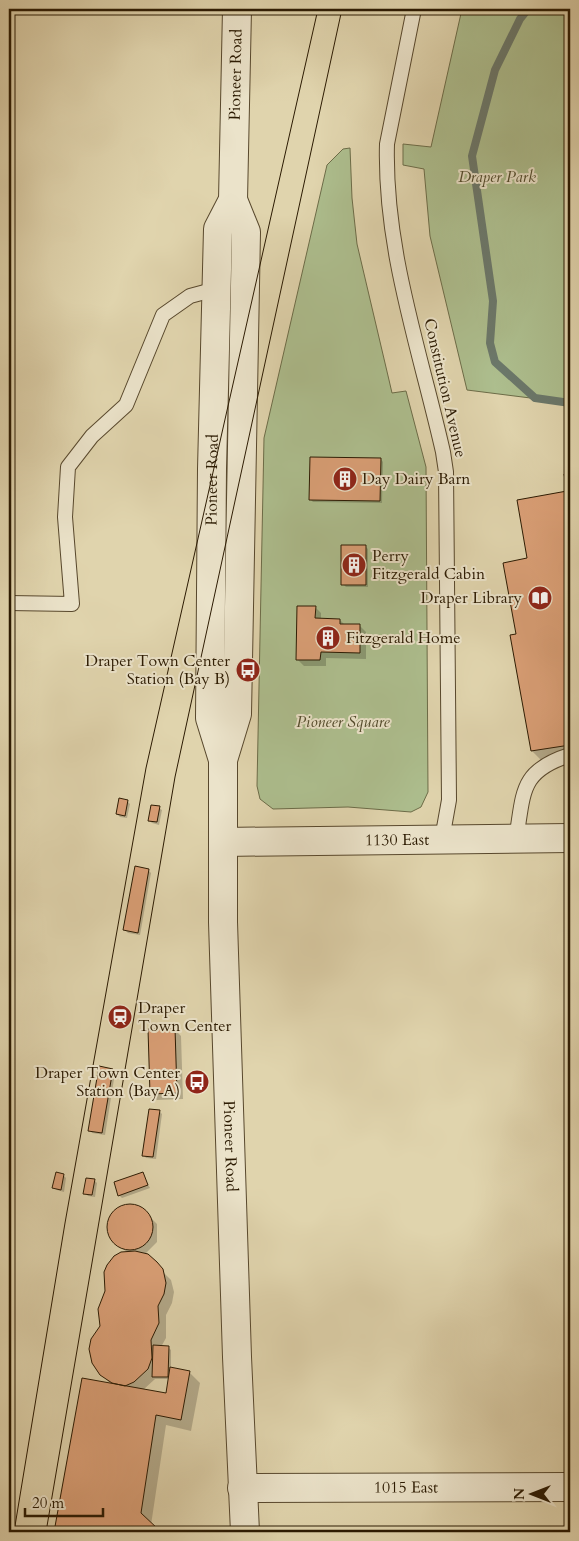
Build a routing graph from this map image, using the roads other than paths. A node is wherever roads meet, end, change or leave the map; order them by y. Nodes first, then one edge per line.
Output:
1 (237, 9) edge
2 (414, 9) edge
3 (233, 200) junction
4 (216, 289) junction
5 (9, 603) edge
6 (570, 755) edge
7 (223, 760) junction
8 (570, 838) edge
9 (442, 839) junction
10 (516, 839) junction
11 (223, 842) junction
12 (570, 1487) edge
13 (242, 1488) junction
14 (245, 1532) edge

1 - 3 street, Pioneer Road
2 - 9 lane, Constitution Avenue
3 - 4 street, Pioneer Road
3 - 7 street, Pioneer Road
4 - 5 lane
4 - 7 street, Pioneer Road
6 - 10 lane
7 - 11 street, Pioneer Road
8 - 10 street, 1130 East
9 - 10 street, 1130 East
9 - 11 street, 1130 East
11 - 13 street, Pioneer Road
12 - 13 street, 1015 East
13 - 14 street, Pioneer Road

